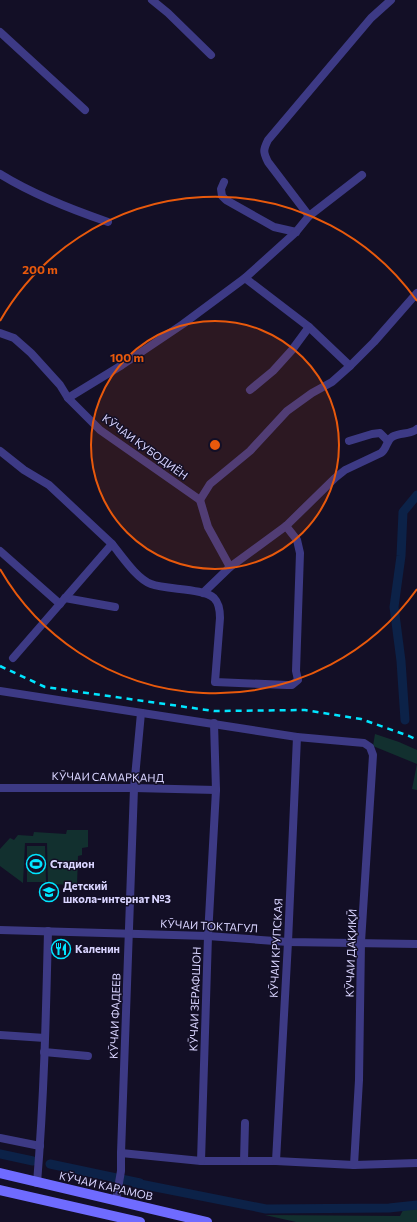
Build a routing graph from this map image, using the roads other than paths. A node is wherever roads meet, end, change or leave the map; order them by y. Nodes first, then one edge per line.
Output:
1 (152, 0) edge
2 (391, 0) edge
3 (0, 32) edge
4 (211, 55) dead end
5 (84, 110) dead end
6 (0, 174) edge
7 (362, 175) dead end
8 (224, 182) dead end
9 (309, 216) junction
10 (108, 222) dead end
11 (296, 232) junction
12 (245, 278) junction
13 (417, 293) edge
14 (309, 327) junction
15 (0, 333) edge
16 (350, 366) junction
17 (250, 390) dead end
18 (68, 398) junction
19 (417, 429) edge
20 (349, 441) dead end
21 (388, 441) junction
22 (0, 451) edge
23 (200, 500) junction
24 (286, 526) junction
25 (112, 544) junction
26 (0, 551) edge
27 (230, 567) junction
28 (203, 593) junction
29 (62, 601) junction
30 (115, 607) dead end
31 (13, 658) dead end
32 (0, 691) edge
33 (141, 713) junction
34 (214, 723) junction
35 (297, 736) junction
36 (0, 788) edge
37 (134, 788) junction
38 (216, 790) junction
39 (0, 930) edge
40 (48, 931) junction
41 (129, 933) junction
42 (208, 936) junction
43 (288, 942) junction
44 (362, 942) junction
45 (417, 944) edge
46 (0, 1035) edge
47 (45, 1038) junction
48 (44, 1052) junction
49 (88, 1056) dead end
50 (245, 1123) dead end
51 (0, 1138) edge
52 (40, 1146) junction
53 (121, 1153) junction
54 (201, 1161) junction
55 (244, 1161) junction
56 (276, 1161) junction
57 (417, 1163) edge
58 (354, 1165) junction
59 (0, 1174) edge
60 (37, 1183) junction
61 (0, 1190) edge
62 (116, 1200) junction
63 (140, 1222) edge
64 (207, 1222) edge

1 - 4 street
2 - 9 street
3 - 5 street
6 - 10 street
7 - 9 street
8 - 11 street
9 - 11 street
11 - 12 street
12 - 14 street
12 - 18 street
13 - 16 street
14 - 16 street
14 - 17 street
15 - 18 street, КӮЧАИ ҚУБОДИЁН
16 - 23 street
18 - 23 street, КӮЧАИ ҚУБОДИЁН
19 - 21 street
20 - 21 street
21 - 24 street
22 - 25 street
23 - 27 street
24 - 27 street
24 - 28 street
25 - 28 street
25 - 29 street
26 - 29 street
27 - 28 street
29 - 30 street
29 - 31 street
32 - 33 street
33 - 34 street
33 - 37 street, КӮЧАИ ФАДЕЕВ
34 - 35 street
34 - 38 street
35 - 43 street, КӮЧАИ КРУПСКАЯ
35 - 44 street, КӮЧАИ ДАҚИҚӢ
36 - 37 street, КӮЧАИ САМАРҚАНД
37 - 38 street, КӮЧАИ САМАРҚАНД
37 - 41 street, КӮЧАИ ФАДЕЕВ
38 - 42 street, КӮЧАИ ЗЕРАФШОН
39 - 40 street, КӮЧАИ ТОКТАГУЛ
40 - 41 street, КӮЧАИ ТОКТАГУЛ
40 - 47 street
41 - 42 street, КӮЧАИ ТОКТАГУЛ
41 - 53 street, КӮЧАИ ФАДЕЕВ
42 - 43 street, КӮЧАИ ТОКТАГУЛ
42 - 54 street, КӮЧАИ ЗЕРАФШОН
43 - 44 street, КӮЧАИ ТОКТАГУЛ
43 - 56 street, КӮЧАИ КРУПСКАЯ
44 - 45 street, КӮЧАИ ТОКТАГУЛ
44 - 58 street, КӮЧАИ ДАҚИҚӢ
46 - 47 street
47 - 48 street
48 - 49 street
48 - 52 street
50 - 55 street
51 - 52 street
52 - 60 street
53 - 54 street
53 - 62 street, КӮЧАИ ФАДЕЕВ
54 - 55 street
55 - 56 street
56 - 58 street
57 - 58 street
59 - 60 main road, КӮЧАИ КАРАМОВ
60 - 62 main road, КӮЧАИ КАРАМОВ
61 - 63 main road
62 - 64 main road, КӮЧАИ КАРАМОВ

